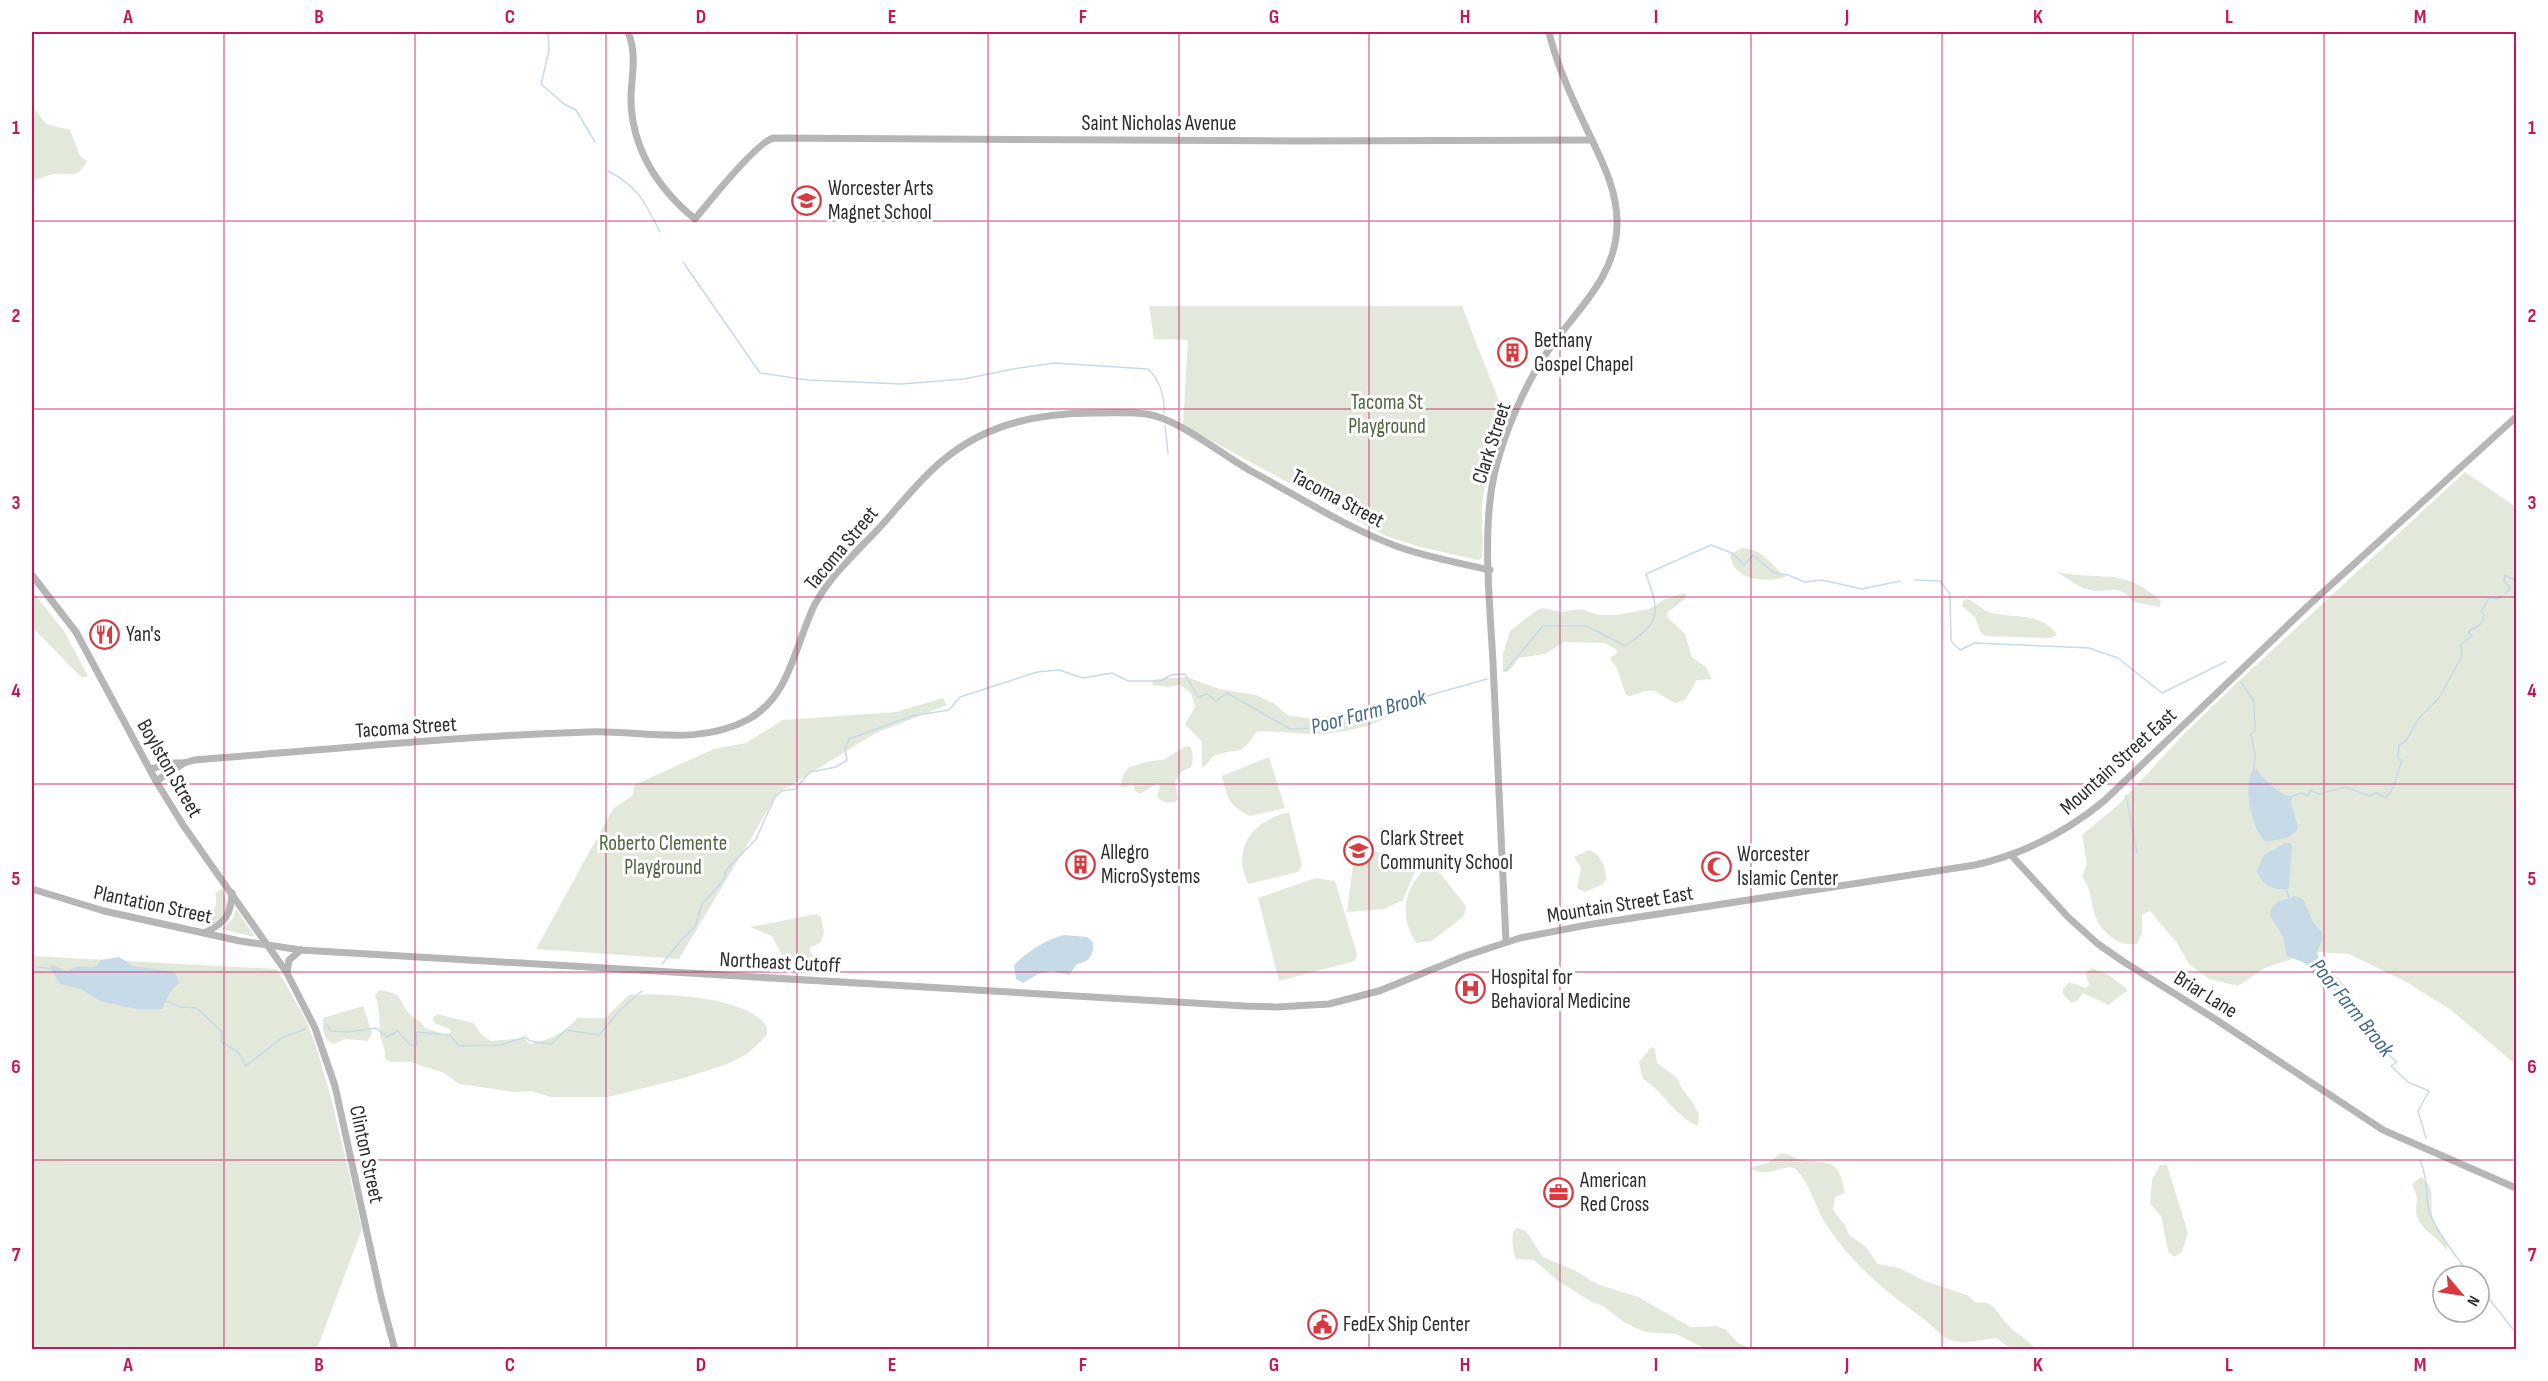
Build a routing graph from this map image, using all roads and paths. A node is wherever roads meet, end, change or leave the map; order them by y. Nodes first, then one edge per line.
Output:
1 (628, 32) edge
2 (1549, 32) edge
3 (1592, 140) junction
4 (2517, 417) edge
5 (1490, 570) junction
6 (32, 575) edge
7 (184, 764) junction
8 (151, 769) junction
9 (156, 781) junction
10 (2011, 855) junction
11 (32, 889) edge
12 (232, 893) junction
13 (206, 932) junction
14 (1506, 942) junction
15 (268, 945) junction
16 (301, 950) junction
17 (286, 973) junction
18 (1290, 1007) joint
19 (2517, 1188) edge
20 (395, 1350) edge

1 - 3 main road, Saint Nicholas Avenue
2 - 3 main road, Clark Street
3 - 5 main road, Clark Street
4 - 10 main road, Mountain Street East
5 - 7 main road, Tacoma Street
5 - 14 main road, Clark Street
6 - 8 main road, Boylston Street
7 - 8 main road, Tacoma Street
7 - 9 main road, Tacoma Street
8 - 9 main road, Boylston Street
9 - 12 main road, Boylston Street
10 - 14 main road, Mountain Street East
10 - 19 main road, Briar Lane
11 - 13 main road, Plantation Street
12 - 13 main road
12 - 15 main road, Boylston Street
13 - 15 main road, Plantation Street
14 - 18 main road, Mountain Street East
15 - 16 main road, Northeast Cutoff
15 - 17 main road, Boylston Street
16 - 17 main road
16 - 18 main road, Northeast Cutoff
17 - 20 main road, Clinton Street

